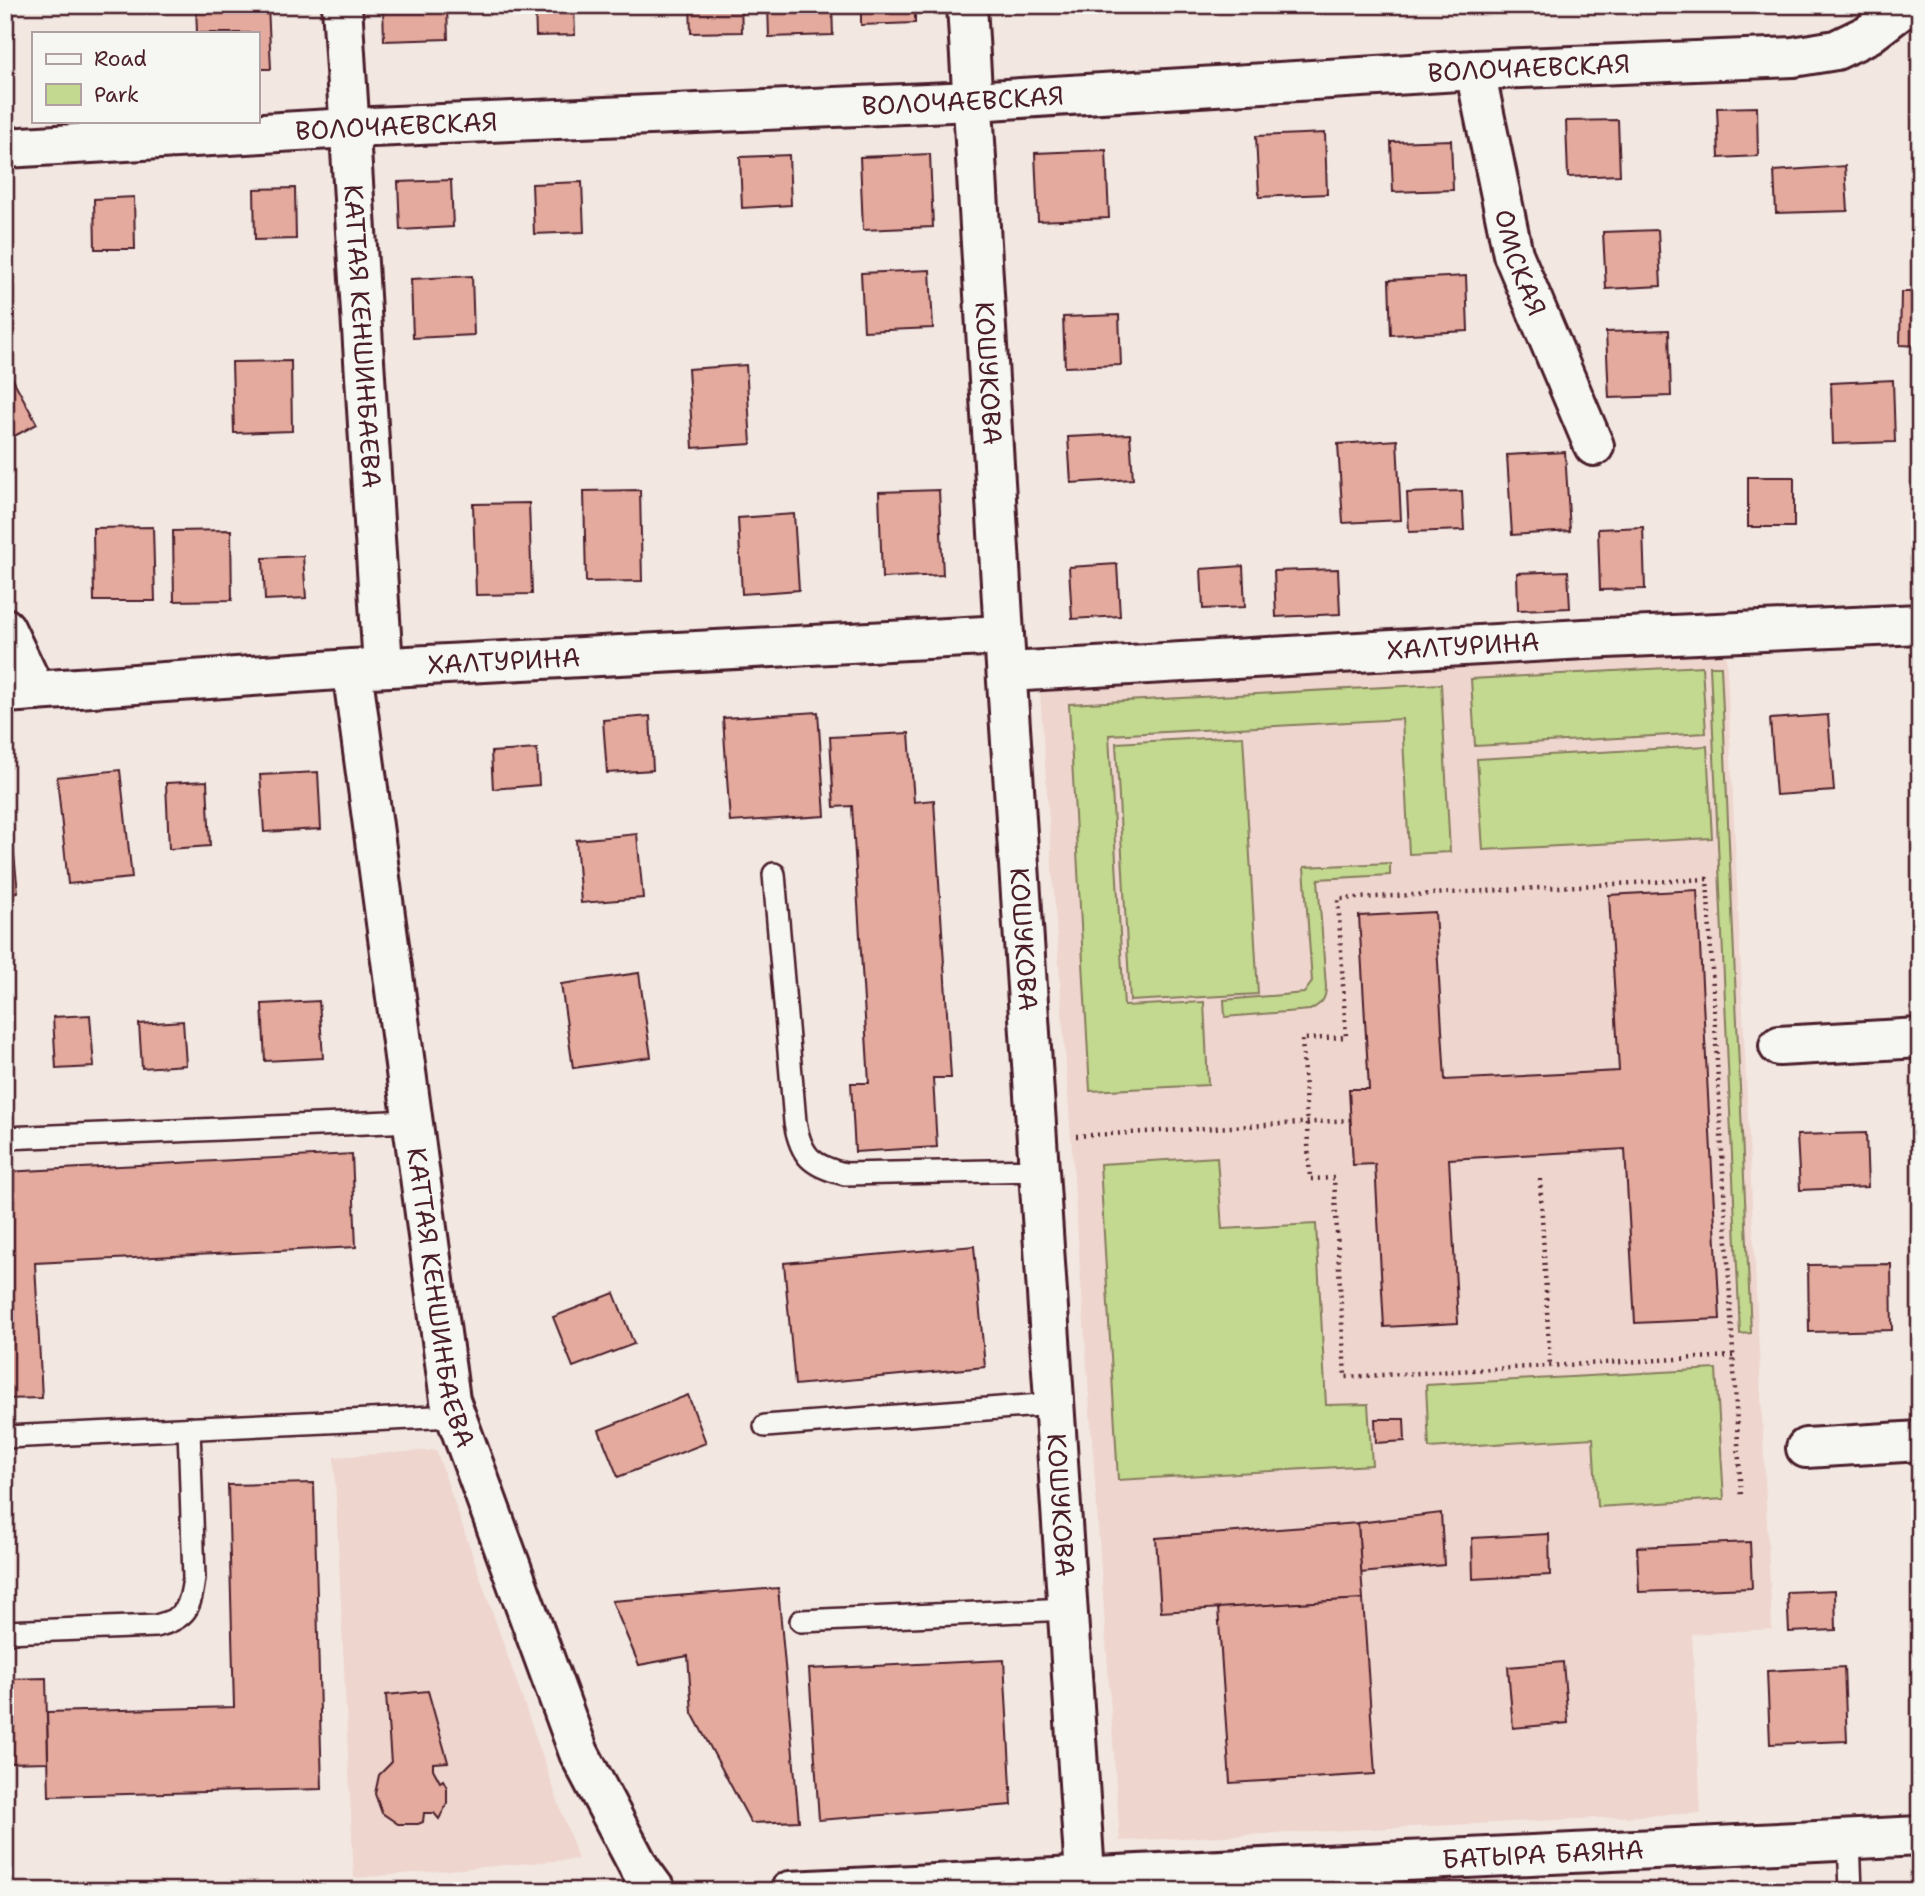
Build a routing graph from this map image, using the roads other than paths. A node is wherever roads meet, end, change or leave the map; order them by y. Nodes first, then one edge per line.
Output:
1 (342, 5) edge
2 (967, 5) edge
3 (1907, 5) edge
4 (1475, 70) junction
5 (973, 101) junction
6 (349, 128) junction
7 (5, 148) edge
8 (1594, 446) dead end
9 (1920, 624) edge
10 (5, 628) edge
11 (1006, 654) junction
12 (368, 668) junction
13 (20, 692) edge
14 (774, 874) dead end
15 (1920, 1038) edge
16 (1779, 1046) dead end
17 (413, 1121) junction
18 (5, 1138) edge
19 (1038, 1154) junction
20 (1053, 1404) junction
21 (455, 1416) junction
22 (765, 1426) dead end
23 (189, 1428) junction
24 (5, 1437) edge
25 (1920, 1441) edge
26 (1806, 1448) dead end
27 (1067, 1609) junction
28 (801, 1620) dead end
29 (5, 1632) edge
30 (1920, 1836) edge
31 (1849, 1839) junction
32 (1085, 1875) junction
33 (656, 1891) edge
34 (790, 1891) edge
35 (1851, 1891) edge

1 - 6 street, КАТТАЯ КЕНШИНБАЕВА
2 - 5 street, КОШУКОВА
3 - 4 street, ВОЛОЧАЕВСКАЯ
4 - 5 street, ВОЛОЧАЕВСКАЯ
4 - 8 street, ОМСКАЯ
5 - 6 street, ВОЛОЧАЕВСКАЯ
5 - 11 street, КОШУКОВА
6 - 7 street, ВОЛОЧАЕВСКАЯ
6 - 12 street, КАТТАЯ КЕНШИНБАЕВА
9 - 11 street, ХАЛТУРИНА
10 - 13 street
11 - 12 street, ХАЛТУРИНА
11 - 19 street, КОШУКОВА
12 - 13 street, ХАЛТУРИНА
12 - 17 street, КАТТАЯ КЕНШИНБАЕВА
14 - 19 lane
15 - 16 street
17 - 18 lane
17 - 21 street, КАТТАЯ КЕНШИНБАЕВА
19 - 20 street, КОШУКОВА
20 - 22 lane
20 - 27 street, КОШУКОВА
21 - 23 lane
21 - 33 street, КАТТАЯ КЕНШИНБАЕВА
23 - 24 lane
23 - 29 lane
25 - 26 street
27 - 28 lane
27 - 32 street, КОШУКОВА
30 - 31 street, БАТЫРА БАЯНА
31 - 32 street, БАТЫРА БАЯНА
31 - 35 lane
32 - 34 street, БАТЫРА БАЯНА

